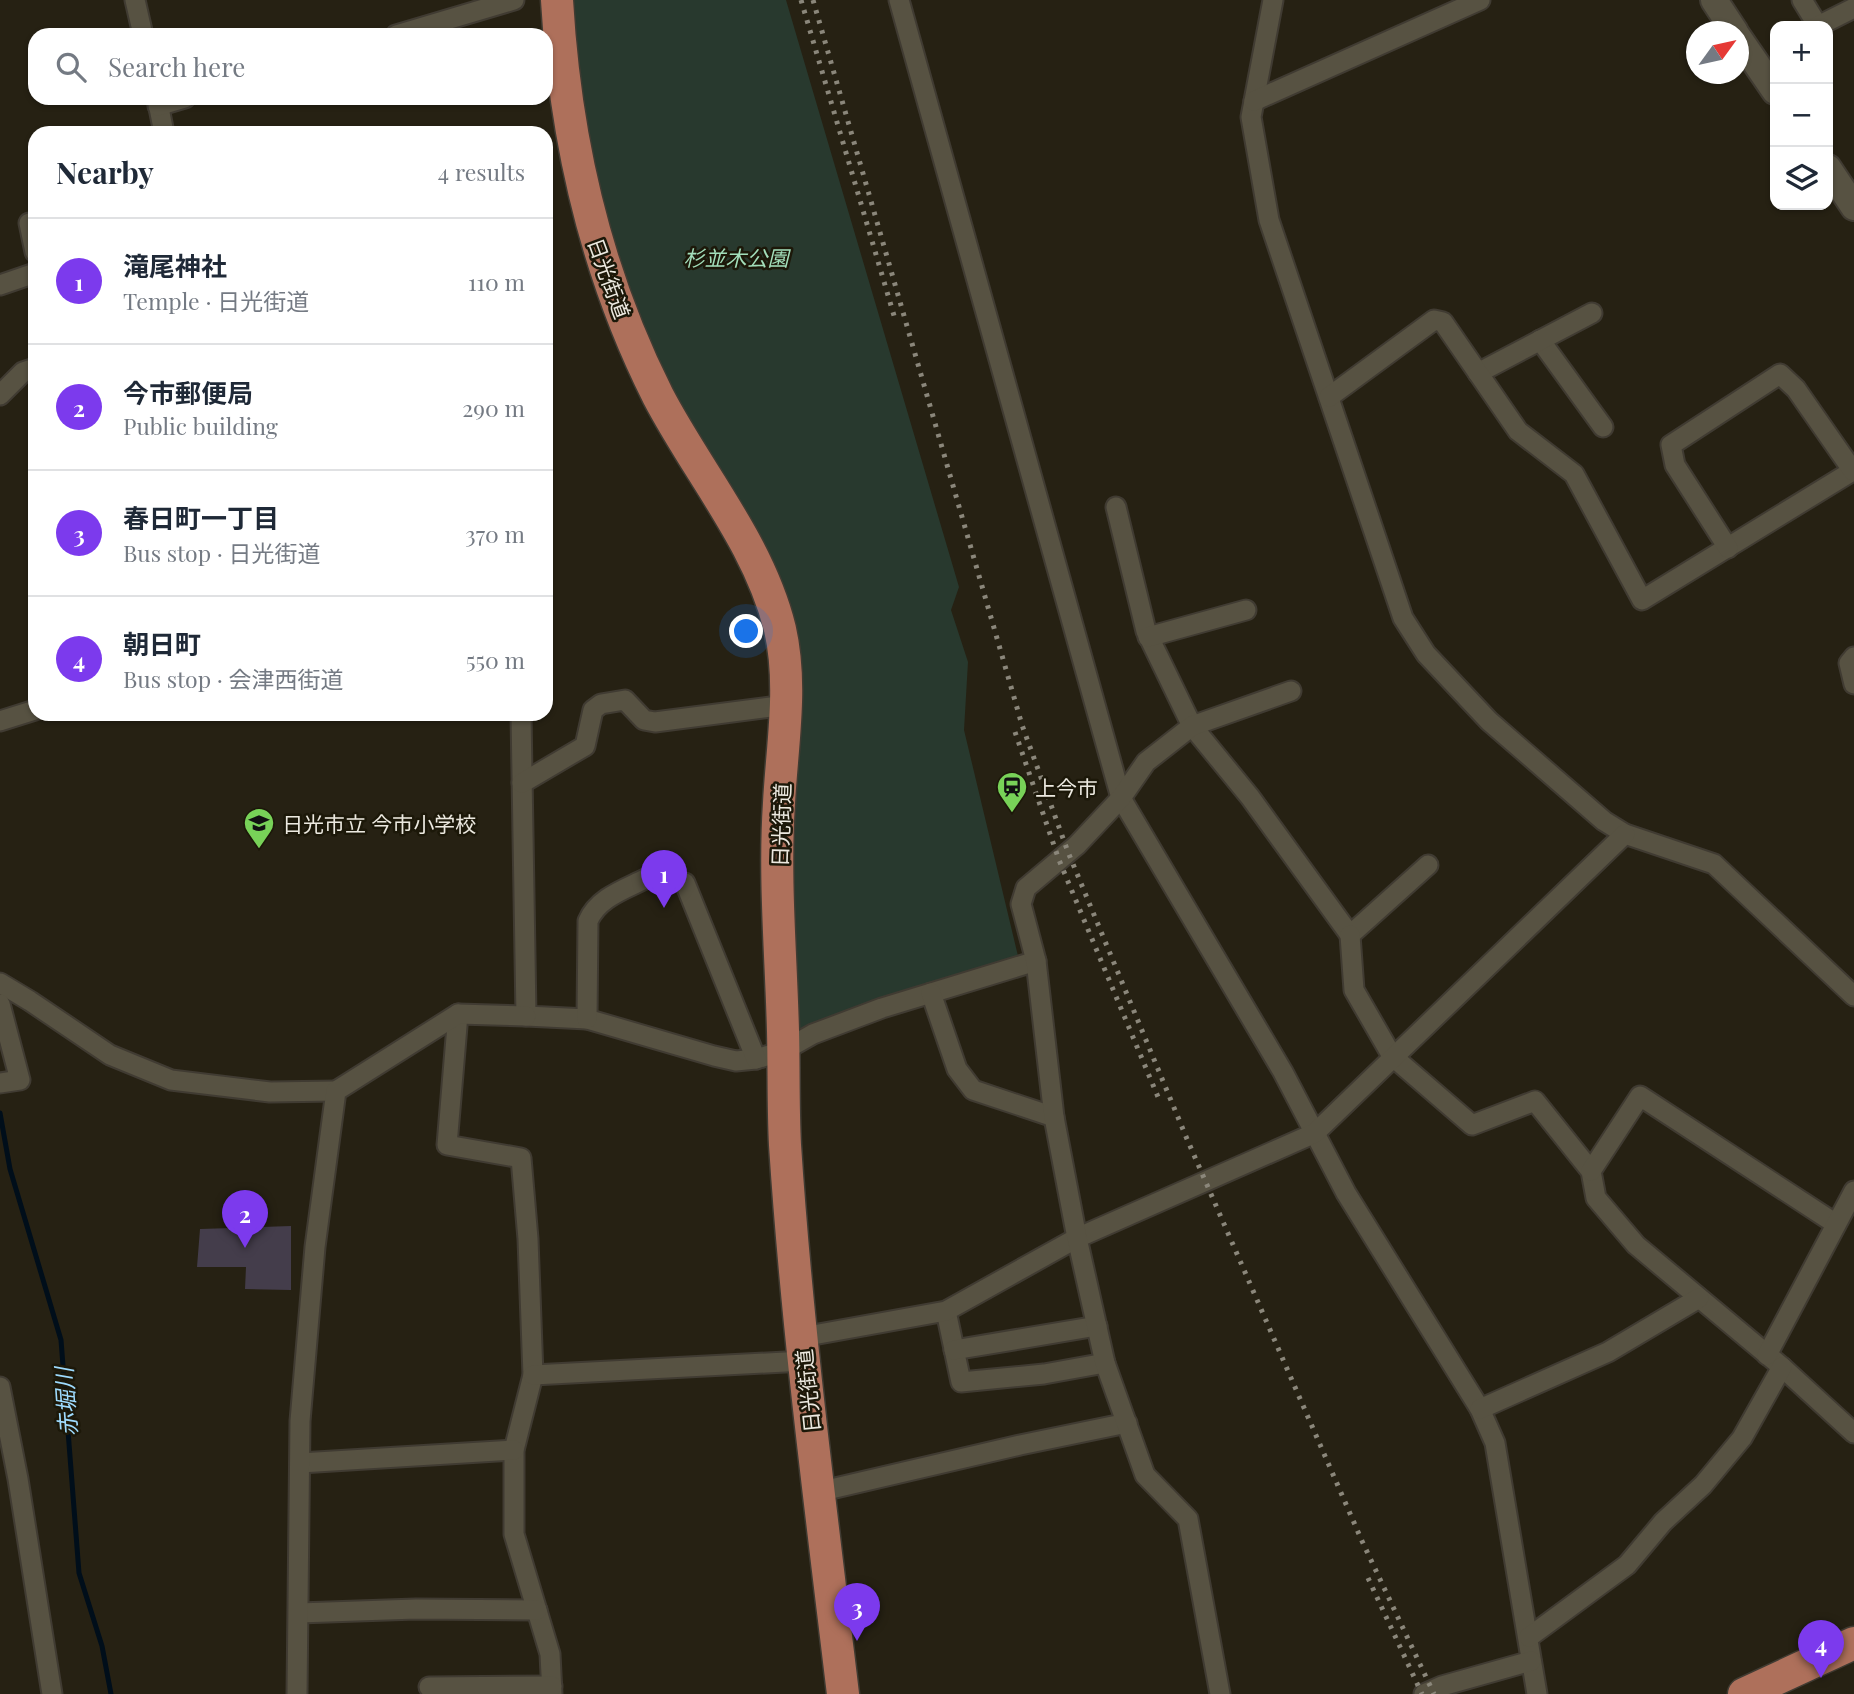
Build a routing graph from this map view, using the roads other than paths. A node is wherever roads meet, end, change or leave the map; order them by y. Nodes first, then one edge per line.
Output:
1 (135, 0) edge
2 (514, 0) edge
3 (557, 0) edge
4 (899, 0) edge
5 (1273, 0) edge
6 (1480, 0) edge
7 (1714, 0) edge
8 (1802, 0) edge
9 (1854, 8) edge
10 (1728, 21) edge
11 (1815, 21) edge
12 (1828, 21) edge
13 (141, 28) edge
14 (420, 28) edge
15 (1749, 53) edge
16 (1770, 84) edge
17 (1254, 101) junction
18 (159, 105) edge
19 (163, 126) edge
20 (1833, 175) edge
21 (1854, 206) edge
22 (28, 275) edge
23 (0, 285) edge
24 (1592, 313) dead end
25 (1540, 340) junction
26 (28, 370) edge
27 (1478, 373) junction
28 (0, 395) edge
29 (1329, 397) junction
30 (1604, 427) dead end
31 (1854, 470) edge
32 (1116, 507) dead end
33 (1728, 548) junction
34 (1246, 610) dead end
35 (1148, 637) junction
36 (1854, 657) edge
37 (1854, 684) edge
38 (1291, 691) dead end
39 (786, 705) junction
40 (28, 712) edge
41 (0, 721) edge
42 (521, 721) edge
43 (1192, 726) junction
44 (522, 783) junction
45 (1121, 798) junction
46 (1625, 834) junction
47 (1428, 865) dead end
48 (645, 879) dead end
49 (685, 883) dead end
50 (1350, 935) junction
51 (1036, 961) junction
52 (0, 983) edge
53 (931, 993) junction
54 (1854, 996) edge
55 (0, 1004) edge
56 (458, 1014) junction
57 (526, 1016) junction
58 (587, 1019) junction
59 (770, 1055) junction
60 (1392, 1056) junction
61 (4, 1083) edge
62 (336, 1091) junction
63 (1054, 1117) junction
64 (1315, 1133) junction
65 (1591, 1171) junction
66 (1854, 1191) edge
67 (1836, 1224) junction
68 (1077, 1238) junction
69 (1699, 1298) junction
70 (946, 1311) junction
71 (1097, 1326) junction
72 (803, 1349) junction
73 (954, 1350) junction
74 (1774, 1361) junction
75 (1105, 1363) junction
76 (533, 1375) junction
77 (0, 1387) edge
78 (1480, 1409) junction
79 (1127, 1423) junction
80 (1854, 1433) edge
81 (514, 1450) junction
82 (300, 1464) junction
83 (818, 1492) junction
84 (537, 1610) junction
85 (299, 1613) junction
86 (1529, 1637) junction
87 (1854, 1643) edge
88 (1531, 1661) junction
89 (429, 1687) dead end
90 (552, 1690) edge
91 (1755, 1692) edge
92 (52, 1694) edge
93 (297, 1694) edge
94 (843, 1694) edge
95 (1220, 1694) edge
96 (1424, 1694) edge
97 (1537, 1694) edge

1 - 13 street
2 - 14 street
3 - 39 highway, 日光街道
4 - 45 street
5 - 17 street
6 - 17 street
7 - 10 main road
8 - 11 street
9 - 12 street
15 - 16 main road
17 - 29 street
18 - 19 street
20 - 21 main road
22 - 23 street
24 - 25 street
25 - 27 street
25 - 30 street
26 - 28 street
27 - 29 street
27 - 33 street
29 - 46 street
31 - 33 street
31 - 33 street
32 - 35 street
34 - 35 street
35 - 43 street
36 - 37 street
38 - 43 street
39 - 44 street
39 - 59 highway, 日光街道
40 - 41 street
42 - 44 street
43 - 45 street
43 - 50 street
44 - 57 street
45 - 51 street
45 - 64 street
46 - 54 street
46 - 60 street
47 - 50 street
48 - 58 street
49 - 59 street
50 - 60 street
51 - 53 street
51 - 63 street
52 - 62 street
53 - 59 street
53 - 63 street
55 - 61 street
56 - 57 street
56 - 62 street
56 - 76 street
57 - 58 street
58 - 59 street
59 - 72 highway, 日光街道
60 - 64 street
60 - 65 street
62 - 82 street
63 - 68 street
64 - 68 street
64 - 78 street
65 - 67 street
65 - 69 street
66 - 67 street
67 - 74 street
68 - 70 street
68 - 71 street
69 - 74 street
69 - 78 street
70 - 72 street
70 - 73 street
71 - 73 street
71 - 75 street
72 - 76 street
72 - 83 highway, 日光街道
73 - 75 street
74 - 80 street
74 - 86 street
75 - 79 street
76 - 81 street
77 - 92 street
78 - 86 street
79 - 83 street
79 - 95 street
81 - 82 street
81 - 84 street
82 - 85 street
83 - 94 highway, 日光街道
84 - 85 street
84 - 90 street
85 - 93 street
86 - 88 street
87 - 91 highway
88 - 96 street
88 - 97 street
89 - 90 street

